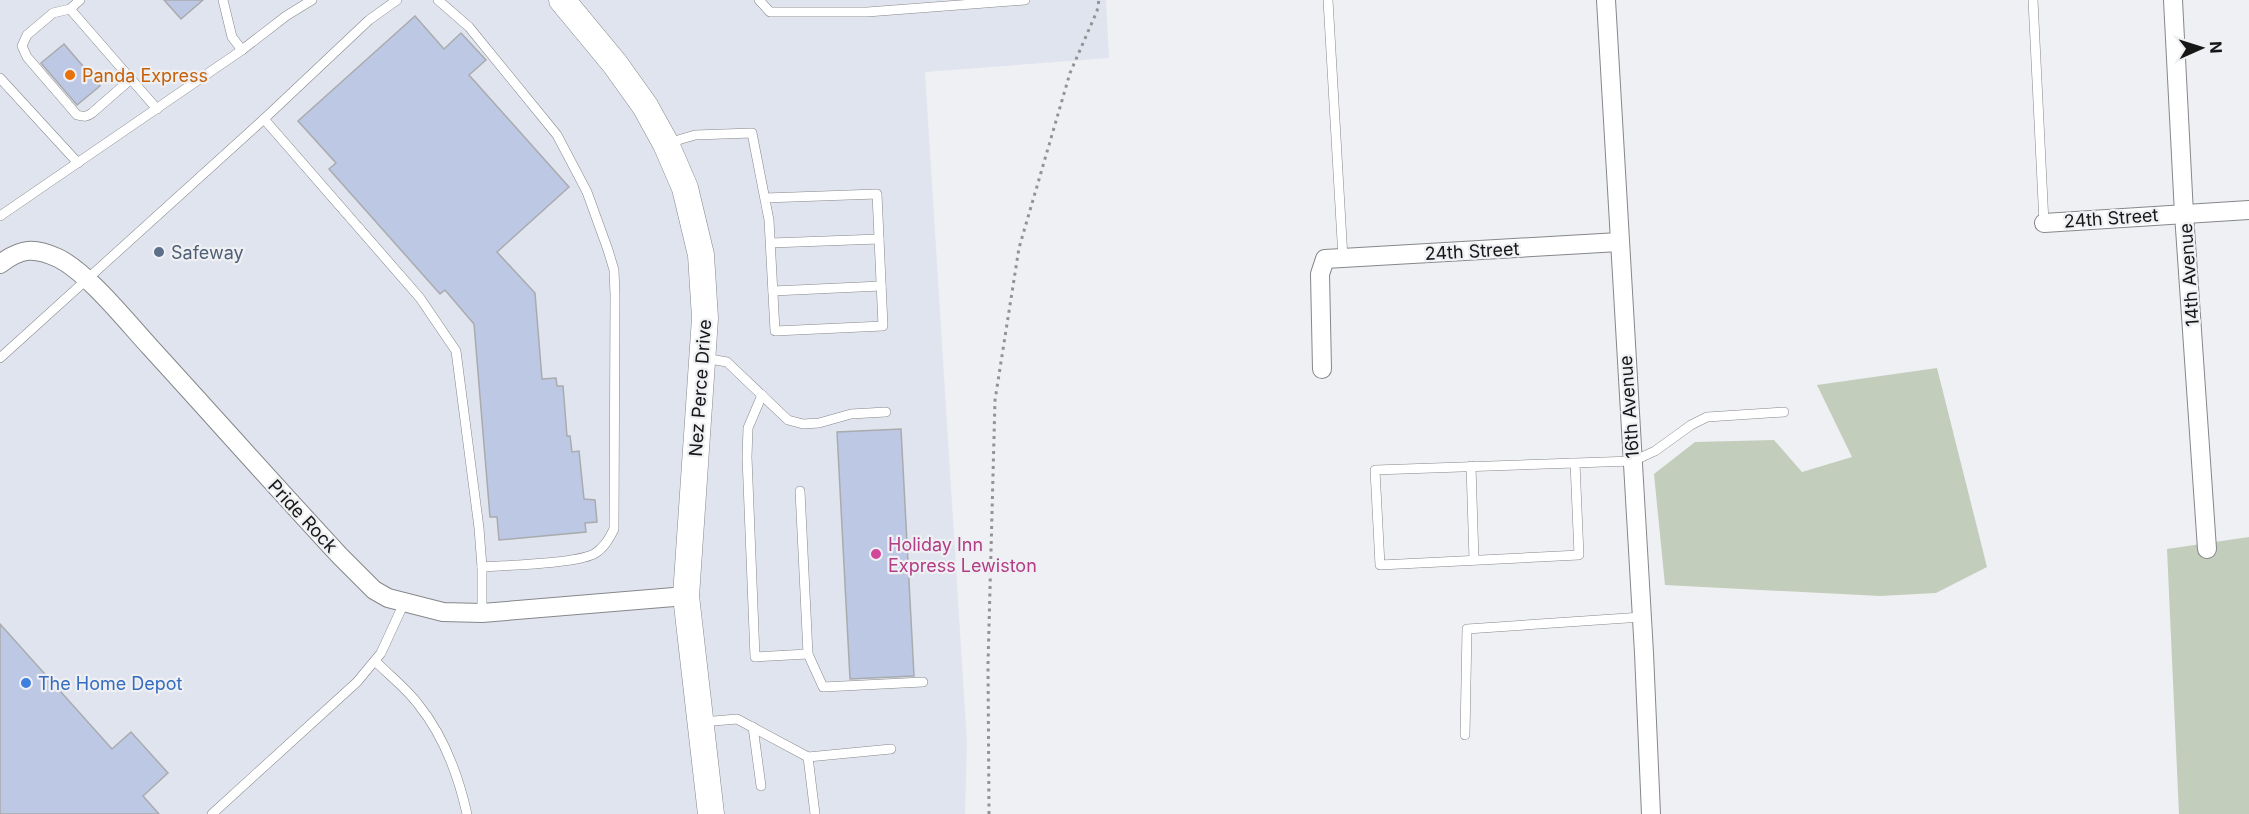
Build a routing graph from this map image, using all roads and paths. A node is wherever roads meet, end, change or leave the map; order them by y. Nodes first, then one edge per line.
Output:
1 (80, 0) edge
2 (223, 0) edge
3 (312, 0) edge
4 (397, 0) edge
5 (438, 0) edge
6 (562, 0) edge
7 (759, 0) edge
8 (1025, 0) edge
9 (1099, 0) edge
10 (1328, 0) edge
11 (1606, 0) edge
12 (2033, 0) edge
13 (2174, 0) edge
14 (70, 9) junction
15 (242, 50) junction
16 (0, 78) edge
17 (131, 79) junction
18 (157, 109) junction
19 (264, 119) junction
20 (666, 144) junction
21 (78, 163) junction
22 (765, 198) junction
23 (2249, 210) edge
24 (2184, 214) junction
25 (0, 216) edge
26 (2044, 223) joint
27 (879, 239) junction
28 (1619, 242) junction
29 (771, 243) junction
30 (1334, 259) junction
31 (0, 264) edge
32 (85, 279) junction
33 (881, 286) junction
34 (773, 291) junction
35 (0, 358) edge
36 (702, 358) junction
37 (1322, 369) dead end
38 (762, 395) junction
39 (886, 412) dead end
40 (1784, 412) dead end
41 (1633, 461) junction
42 (1575, 462) junction
43 (1471, 466) junction
44 (800, 491) dead end
45 (2207, 549) dead end
46 (1474, 560) junction
47 (482, 567) junction
48 (686, 596) junction
49 (404, 603) junction
50 (482, 613) junction
51 (1642, 617) junction
52 (808, 654) junction
53 (375, 661) junction
54 (923, 682) dead end
55 (700, 722) junction
56 (753, 727) junction
57 (1466, 735) dead end
58 (891, 749) dead end
59 (808, 758) junction
60 (761, 786) dead end
61 (212, 814) edge
62 (466, 814) edge
63 (711, 814) edge
64 (814, 814) edge
65 (989, 814) edge
66 (1652, 814) edge

1 - 14 lane
2 - 15 lane
3 - 15 lane
4 - 19 lane
5 - 47 lane
6 - 20 street, Nez Perce Drive
7 - 8 lane
9 - 65 path
10 - 30 lane
11 - 28 street, 16th Avenue
12 - 26 lane
13 - 24 street, 14th Avenue
14 - 17 lane
14 - 17 lane
15 - 18 lane
16 - 21 lane
17 - 18 lane
18 - 21 lane
19 - 32 lane
19 - 47 lane
20 - 22 lane
20 - 36 street, Nez Perce Drive
21 - 25 lane
22 - 27 lane
22 - 29 lane
23 - 24 street, 24th Street
24 - 26 street, 24th Street
24 - 45 street, 14th Avenue
27 - 29 lane
27 - 33 lane
28 - 30 street, 24th Street
28 - 41 street, 16th Avenue
29 - 34 lane
30 - 37 street
31 - 32 street, Pride Rock
32 - 35 lane
32 - 49 street, Pride Rock
33 - 34 lane
33 - 34 lane
36 - 38 lane
36 - 48 street, Nez Perce Drive
38 - 39 lane
38 - 52 lane
40 - 41 lane
41 - 42 lane
41 - 51 street, 16th Avenue
42 - 43 lane
42 - 46 lane
43 - 46 lane
43 - 46 lane
44 - 52 lane
47 - 50 lane
48 - 50 street, Pride Rock
48 - 55 street, Nez Perce Drive
49 - 50 street, Pride Rock
49 - 53 lane
51 - 57 lane
51 - 66 street, 16th Avenue
52 - 54 lane
53 - 61 lane
53 - 62 lane
55 - 56 lane
55 - 63 street, Nez Perce Drive
56 - 59 lane
56 - 60 lane
58 - 59 lane
59 - 64 lane

